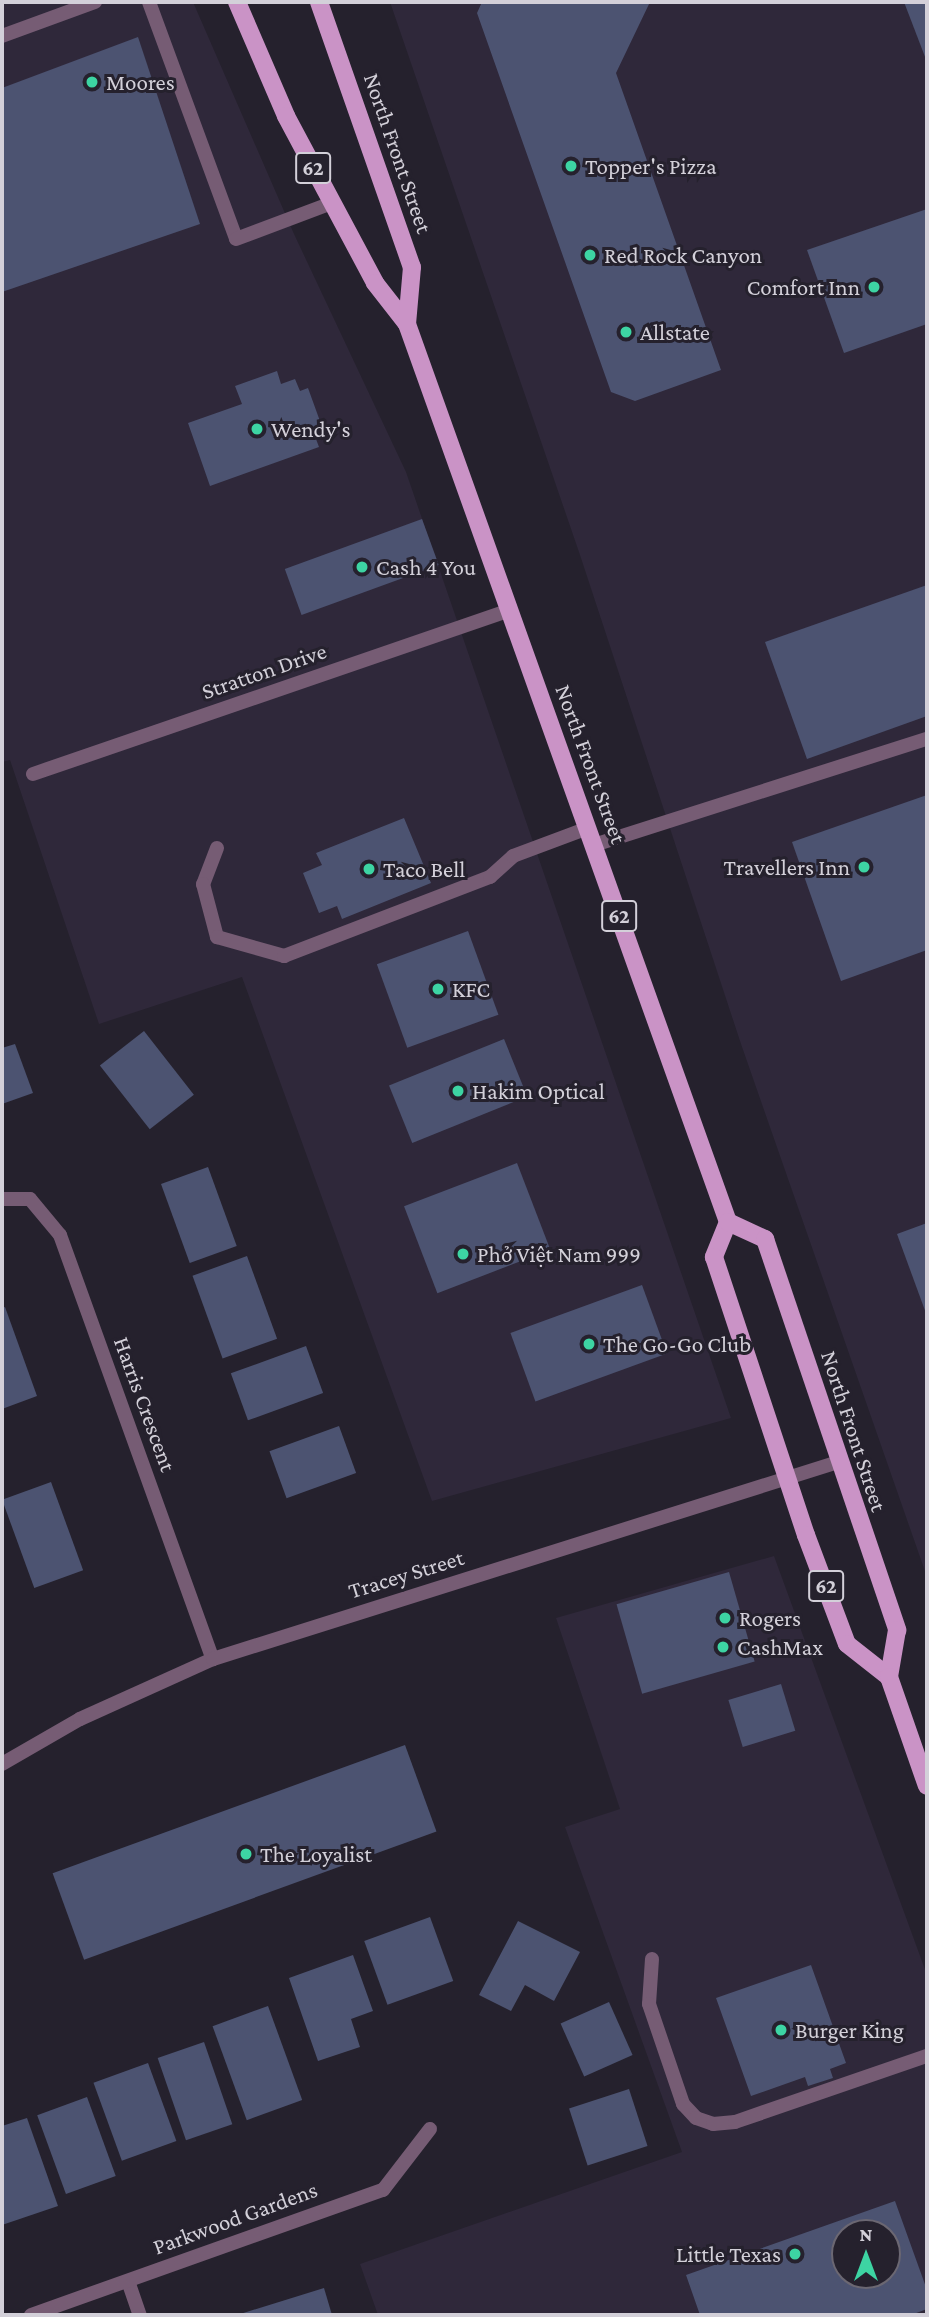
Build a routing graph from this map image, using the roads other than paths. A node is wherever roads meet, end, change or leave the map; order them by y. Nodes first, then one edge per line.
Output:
1 (94, 2) edge
2 (149, 2) edge
3 (237, 2) edge
4 (319, 2) edge
5 (2, 36) edge
6 (332, 203) junction
7 (407, 324) junction
8 (510, 610) junction
9 (927, 739) edge
10 (33, 774) dead end
11 (591, 836) junction
12 (217, 848) dead end
13 (2, 1199) edge
14 (728, 1222) junction
15 (838, 1462) junction
16 (787, 1478) junction
17 (213, 1659) junction
18 (889, 1677) junction
19 (2, 1764) edge
20 (927, 1786) edge
21 (652, 1959) dead end
22 (927, 2056) edge
23 (430, 2129) dead end
24 (128, 2281) junction
25 (31, 2315) edge
26 (140, 2315) edge

1 - 5 street
2 - 6 street
3 - 6 main road, North Front Street / 62
4 - 7 main road, North Front Street / 62
6 - 7 main road, North Front Street / 62
7 - 8 main road, North Front Street / 62
8 - 10 street, Stratton Drive
8 - 11 main road, North Front Street / 62
9 - 11 street
11 - 12 street
11 - 14 main road, North Front Street / 62
13 - 17 street, Harris Crescent
14 - 15 main road, North Front Street / 62
14 - 16 main road, 62
15 - 16 street, Tracey Street
15 - 18 main road, North Front Street / 62
16 - 17 street, Tracey Street
16 - 18 main road, 62
17 - 19 street, Tracey Street
18 - 20 main road, North Front Street / 62
21 - 22 street
23 - 24 street, Parkwood Gardens
24 - 25 street, Parkwood Gardens
24 - 26 street

